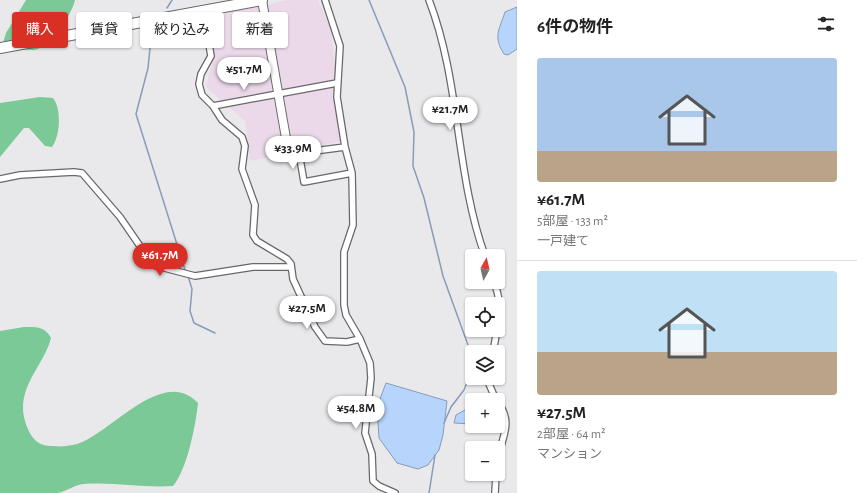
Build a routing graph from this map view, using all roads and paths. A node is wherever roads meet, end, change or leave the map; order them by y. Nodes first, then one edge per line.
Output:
1 (262, 0) edge
2 (325, 0) edge
3 (429, 0) edge
4 (203, 10) junction
5 (0, 48) edge
6 (337, 83) junction
7 (278, 94) junction
8 (213, 106) junction
9 (287, 144) dead end
10 (345, 147) junction
11 (352, 174) junction
12 (0, 179) edge
13 (483, 249) edge
14 (291, 267) junction
15 (360, 339) junction
16 (505, 413) edge
17 (505, 428) edge
18 (496, 481) edge
19 (395, 493) edge
20 (495, 493) edge

1 - 4 highway
1 - 7 street
2 - 6 street
3 - 13 street
4 - 5 highway
4 - 8 street
6 - 7 street
6 - 10 street
7 - 8 street
7 - 9 street
8 - 14 street
10 - 11 street
10 - 11 street
11 - 15 street
12 - 14 street
14 - 15 street
15 - 19 street
16 - 17 street
18 - 20 street

